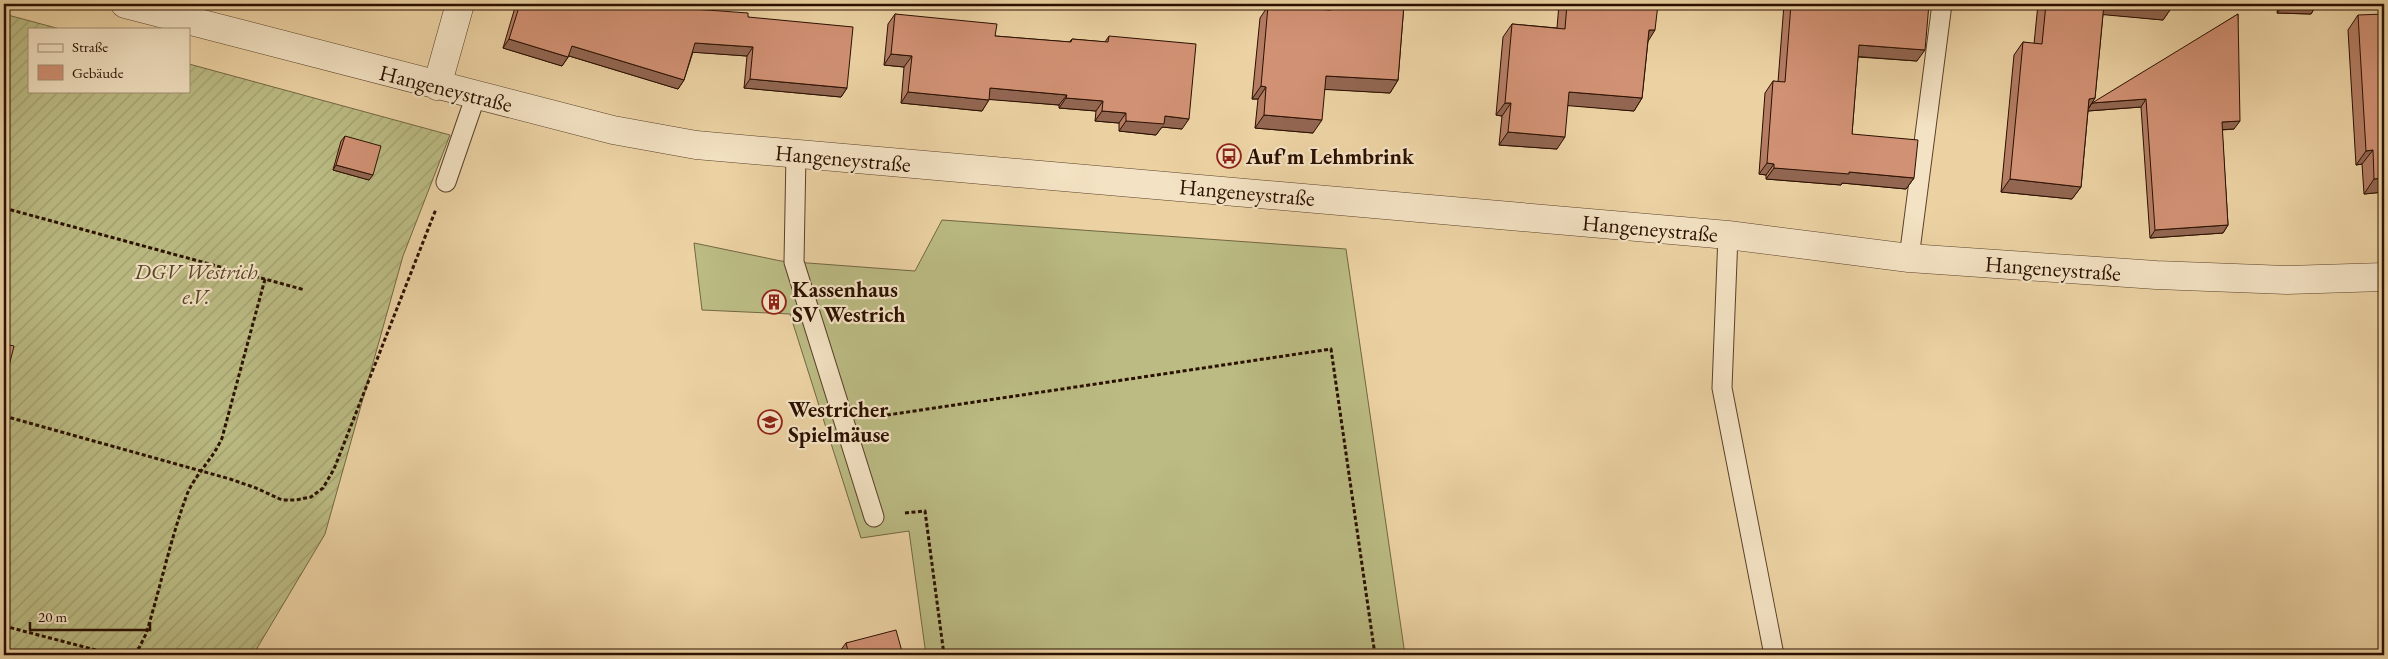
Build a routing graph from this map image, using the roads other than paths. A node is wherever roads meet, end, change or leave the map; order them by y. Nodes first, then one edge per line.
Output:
1 (125, 4) edge
2 (460, 4) edge
3 (1942, 4) edge
4 (437, 86) junction
5 (476, 95) junction
6 (796, 154) junction
7 (446, 182) road end
8 (1728, 235) junction
9 (1909, 258) junction
10 (2384, 277) edge
11 (874, 517) road end
12 (1774, 655) edge

1 - 4 street, Hangeneystraße
2 - 4 street
3 - 9 lane
4 - 5 street, Hangeneystraße
5 - 6 street, Hangeneystraße
5 - 7 lane
6 - 8 street, Hangeneystraße
6 - 11 lane
8 - 9 street, Hangeneystraße
8 - 12 lane
9 - 10 street, Hangeneystraße

